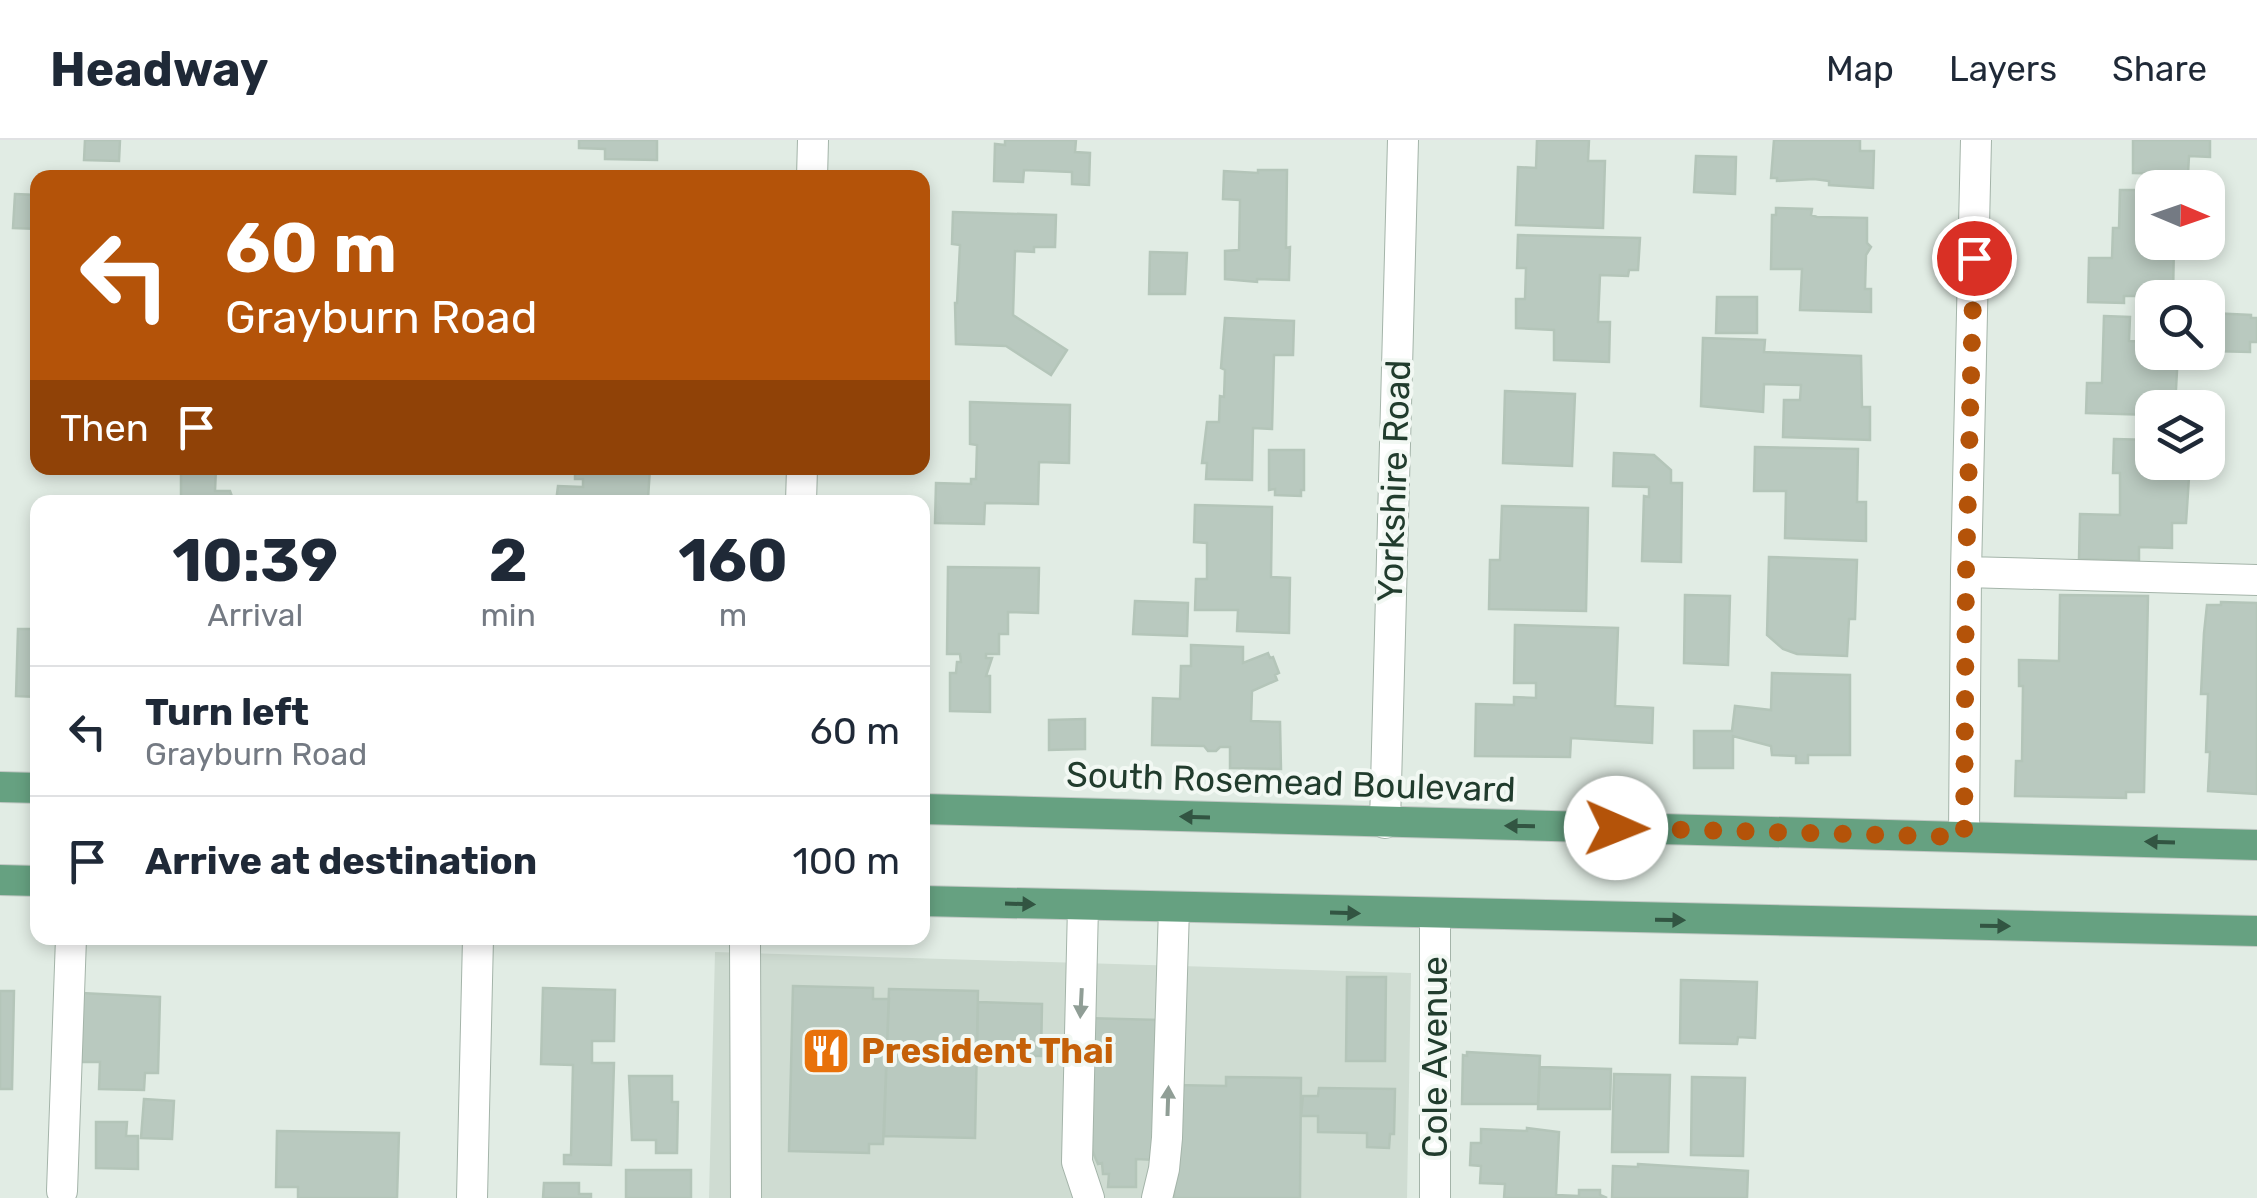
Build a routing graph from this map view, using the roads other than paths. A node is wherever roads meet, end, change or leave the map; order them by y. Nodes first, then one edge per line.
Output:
1 (813, 140) edge
2 (1403, 140) edge
3 (1976, 140) edge
4 (812, 170) edge
5 (1966, 572) junction
6 (2257, 580) edge
7 (0, 787) edge
8 (30, 788) edge
9 (930, 809) edge
10 (1385, 822) junction
11 (1964, 837) junction
12 (2257, 845) edge
13 (0, 880) edge
14 (30, 880) edge
15 (930, 901) edge
16 (1083, 906) junction
17 (1174, 908) junction
18 (1435, 915) junction
19 (2257, 931) edge
20 (72, 945) edge
21 (478, 945) edge
22 (744, 945) edge
23 (62, 1191) dead end
24 (472, 1198) edge
25 (746, 1198) edge
26 (1089, 1198) edge
27 (1157, 1198) edge
28 (1435, 1198) edge

1 - 4 street
2 - 10 street, Yorkshire Road
3 - 5 street
5 - 6 street
5 - 11 street
7 - 8 main road
10 -> 9 main road, South Rosemead Boulevard
11 -> 10 main road, South Rosemead Boulevard
12 -> 11 main road, South Rosemead Boulevard
13 - 14 main road
15 -> 16 main road
16 - 17 main road
16 -> 26 street
17 -> 18 main road
27 -> 17 street
18 -> 19 main road
18 - 28 street, Cole Avenue
20 - 23 street
21 - 24 street
22 - 25 street

